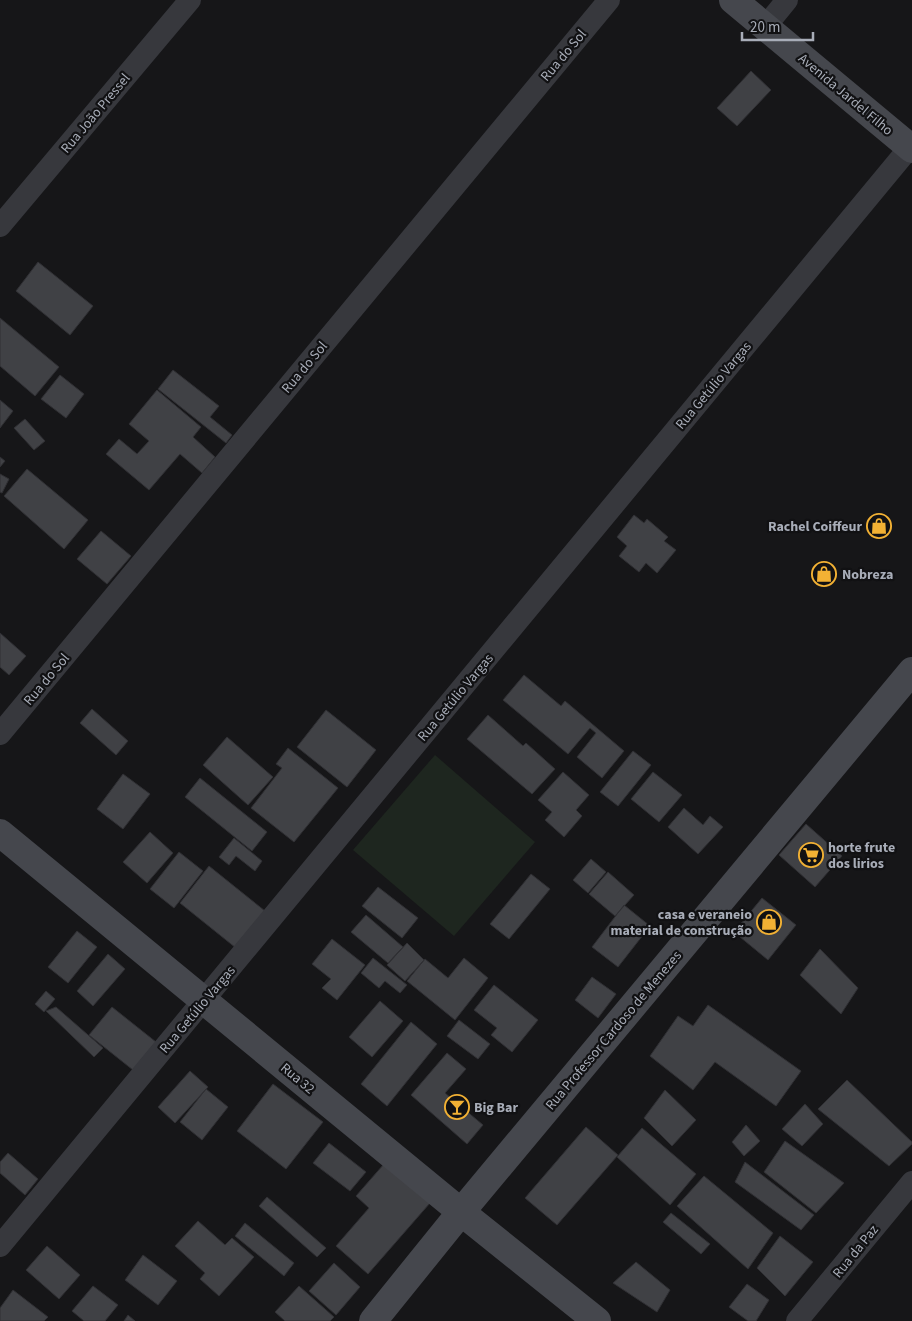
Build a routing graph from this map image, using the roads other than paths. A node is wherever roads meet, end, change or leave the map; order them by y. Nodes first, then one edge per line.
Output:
1 (190, 0) edge
2 (609, 0) edge
3 (733, 0) edge
4 (787, 0) edge
5 (766, 27) junction
6 (911, 148) edge
7 (0, 226) edge
8 (912, 671) edge
9 (0, 734) edge
10 (0, 833) edge
11 (204, 1000) junction
12 (912, 1182) edge
13 (461, 1212) junction
14 (0, 1246) edge
15 (373, 1321) edge
16 (597, 1321) edge
17 (797, 1321) edge

1 - 7 street, Rua João Pressel
2 - 9 street, Rua do Sol
3 - 5 main road, Avenida Jardel Filho
4 - 5 street
5 - 6 main road, Avenida Jardel Filho
6 - 11 street, Rua Getúlio Vargas
8 - 13 main road, Rua Professor Cardoso de Menezes
10 - 11 main road, Rua 32
11 - 13 main road, Rua 32
11 - 14 street, Rua Getúlio Vargas
12 - 17 street, Rua da Paz
13 - 15 main road, Rua Professor Cardoso de Menezes
13 - 16 main road, Rua 32

